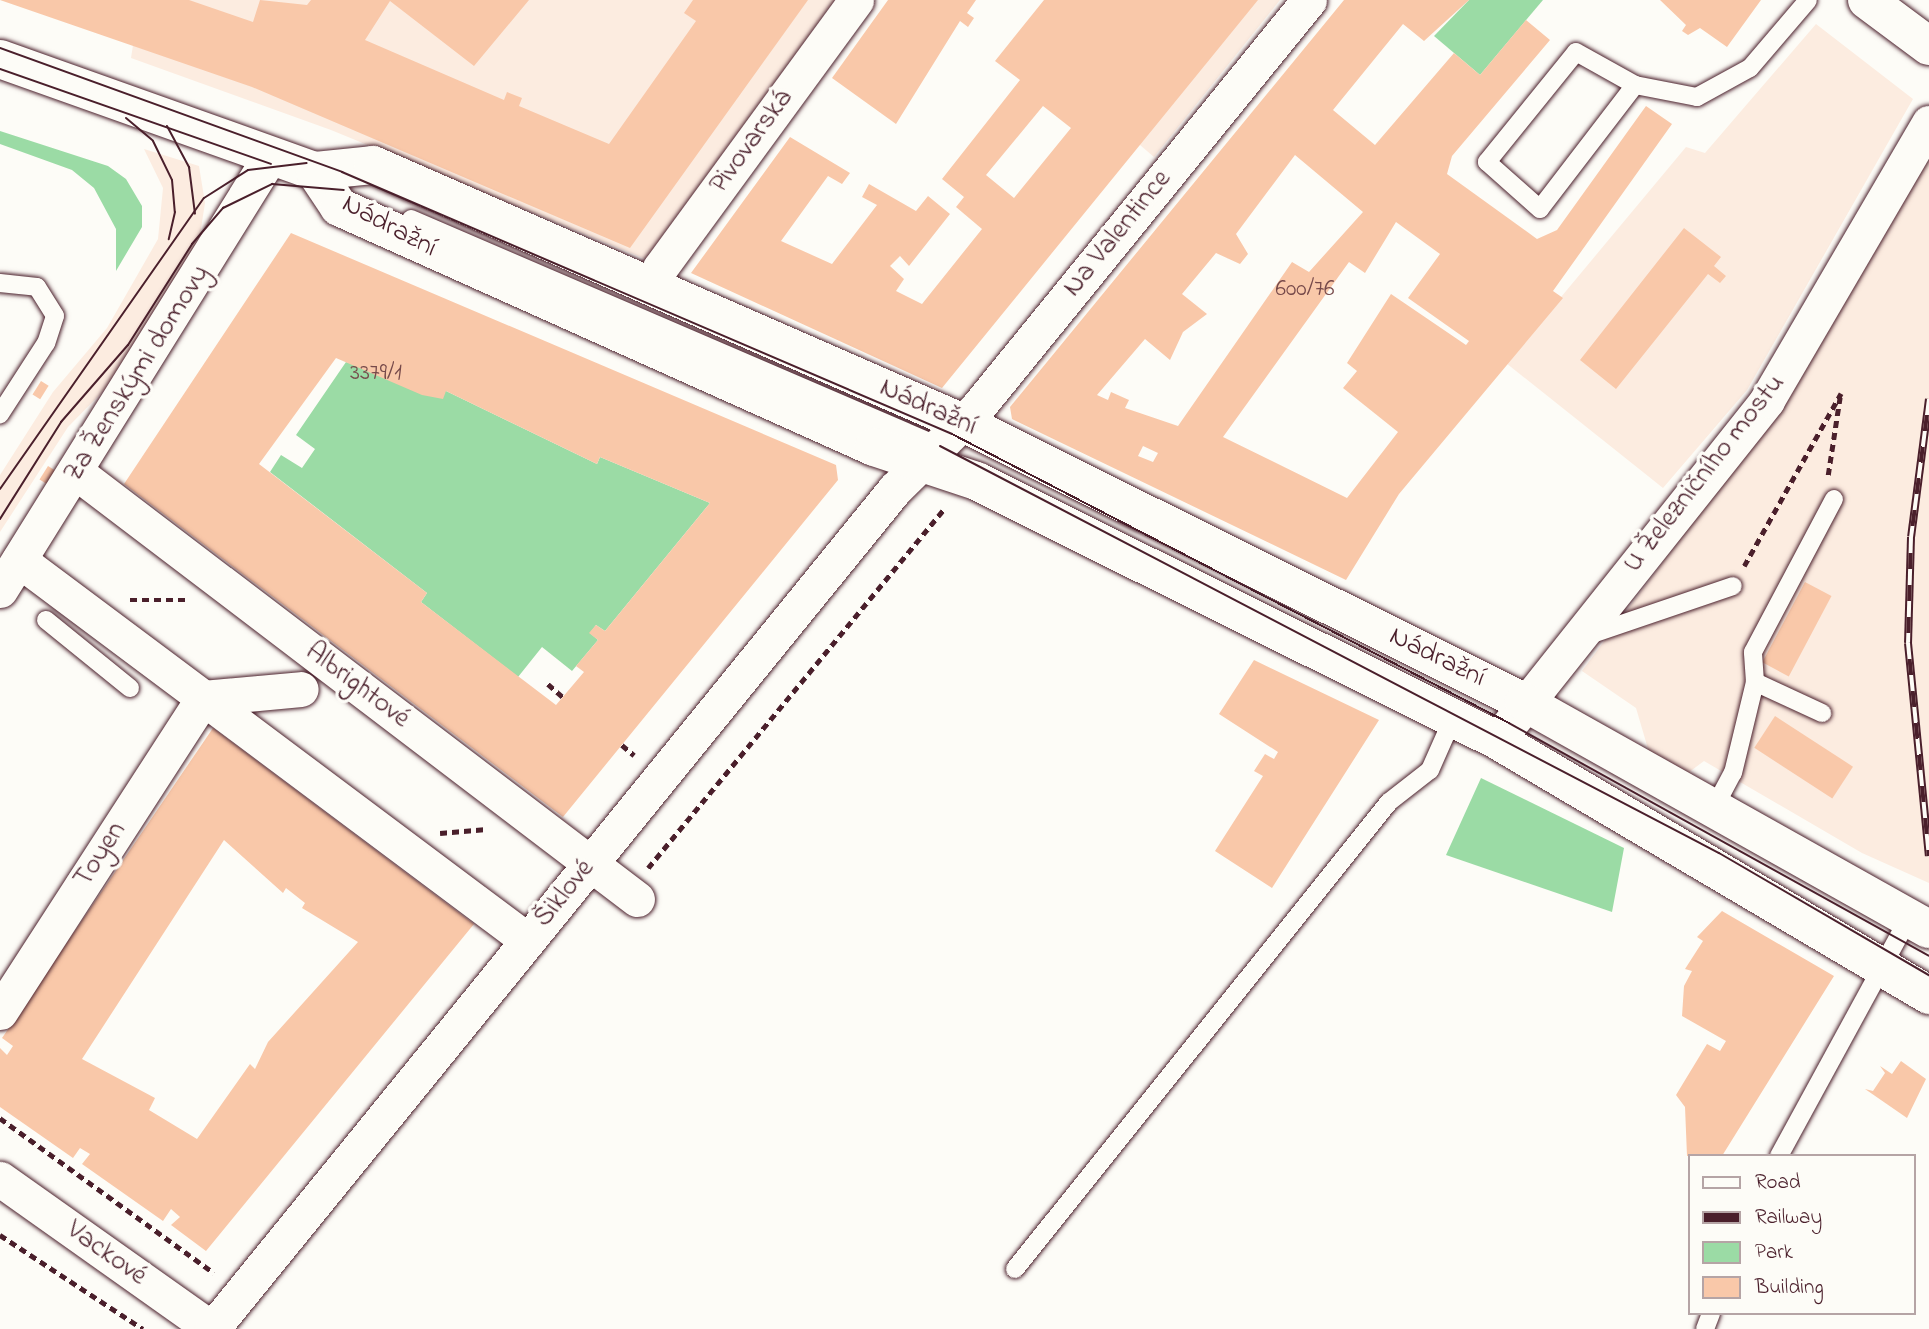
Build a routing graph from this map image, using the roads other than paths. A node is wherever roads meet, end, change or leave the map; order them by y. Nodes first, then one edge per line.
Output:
1 (856, 0) edge
2 (1309, 0) edge
3 (1808, 0) edge
4 (1867, 0) edge
5 (1929, 46) edge
6 (0, 59) edge
7 (1635, 85) junction
8 (1929, 123) edge
9 (271, 155) junction
10 (318, 177) junction
11 (0, 283) edge
12 (652, 287) junction
13 (0, 414) edge
14 (942, 444) junction
15 (76, 472) junction
16 (1834, 499) road end
17 (19, 560) junction
18 (1733, 586) road end
19 (0, 590) edge
20 (59, 610) junction
21 (1576, 639) junction
22 (1755, 682) junction
23 (130, 688) dead end
24 (302, 689) dead end
25 (203, 698) junction
26 (1524, 702) junction
27 (1822, 713) dead end
28 (1453, 718) junction
29 (1497, 740) junction
30 (1714, 808) junction
31 (590, 863) junction
32 (633, 895) road end
33 (1919, 924) edge
34 (527, 940) junction
35 (1882, 965) junction
36 (1929, 995) edge
37 (0, 1012) edge
38 (1780, 1154) edge
39 (0, 1179) edge
40 (1015, 1269) dead end
41 (212, 1329) edge

1 - 12 street, Pivovarská
2 - 14 street, Na Valentince
3 - 7 lane
4 - 5 street
6 - 9 street, Nádražní
7 - 7 lane
8 - 21 street, U Železničního mostu
9 - 10 street, Nádražní
9 - 15 street, Za Ženskými domovy
10 - 12 street, Nádražní
10 - 14 street, Nádražní
11 - 13 lane
12 - 14 street, Nádražní
14 - 26 street, Nádražní
14 - 28 street, Nádražní
14 - 31 street, Šiklové
15 - 17 street, Za Ženskými domovy
15 - 31 street, Albrightové
16 - 22 lane
17 - 19 street, Za Ženskými domovy
17 - 20 street
18 - 21 lane
20 - 23 lane
20 - 25 street
21 - 26 street, U Železničního mostu
22 - 27 lane
22 - 30 lane
24 - 25 street
25 - 34 street
25 - 37 street, Toyen
26 - 29 street
26 - 30 street, Nádražní
28 - 29 street, Nádražní
28 - 40 lane
29 - 35 street, Nádražní
30 - 33 street, Nádražní
31 - 32 street, Albrightové
31 - 34 street, Šiklové
33 - 35 lane
34 - 41 street, Šiklové
35 - 36 street, Nádražní
35 - 38 lane
39 - 41 street, Vackové

